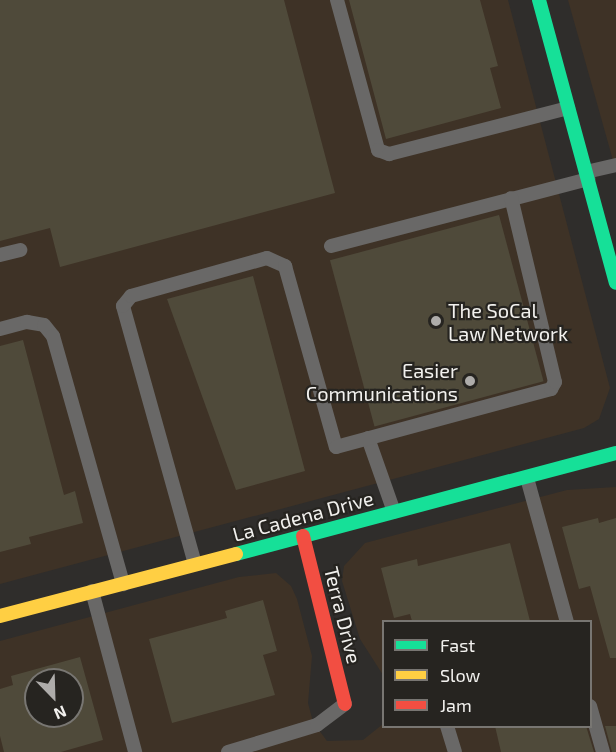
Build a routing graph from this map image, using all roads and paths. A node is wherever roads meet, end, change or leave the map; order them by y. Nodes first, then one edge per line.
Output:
1 (337, 0) edge
2 (539, 0) edge
3 (568, 108) junction
4 (616, 165) edge
5 (587, 176) junction
6 (511, 198) junction
7 (331, 246) dead end
8 (20, 250) dead end
9 (0, 255) edge
10 (616, 283) edge
11 (0, 329) edge
12 (368, 438) junction
13 (616, 453) edge
14 (527, 478) junction
15 (394, 513) junction
16 (303, 536) junction
17 (195, 564) junction
18 (123, 584) junction
19 (92, 591) junction
20 (0, 616) edge
21 (567, 620) edge
22 (345, 704) joint
23 (592, 710) edge
24 (448, 728) edge
25 (281, 745) edge
26 (135, 752) edge
27 (228, 752) edge
28 (455, 752) edge
29 (603, 752) edge

1 - 3 lane
2 - 3 street
3 - 5 street
4 - 5 lane
5 - 6 lane
5 - 10 street
6 - 7 lane
6 - 12 lane
8 - 9 lane
11 - 18 lane
12 - 15 lane
12 - 17 lane
13 - 14 street, La Cadena Drive
14 - 15 street, La Cadena Drive
14 - 21 lane
15 - 16 street, La Cadena Drive
16 - 17 street, La Cadena Drive
16 - 22 street, Terra Drive
17 - 18 street, La Cadena Drive
18 - 19 street, La Cadena Drive
19 - 20 street, La Cadena Drive
19 - 26 lane
22 - 25 lane
23 - 29 lane
24 - 28 lane
25 - 27 lane

